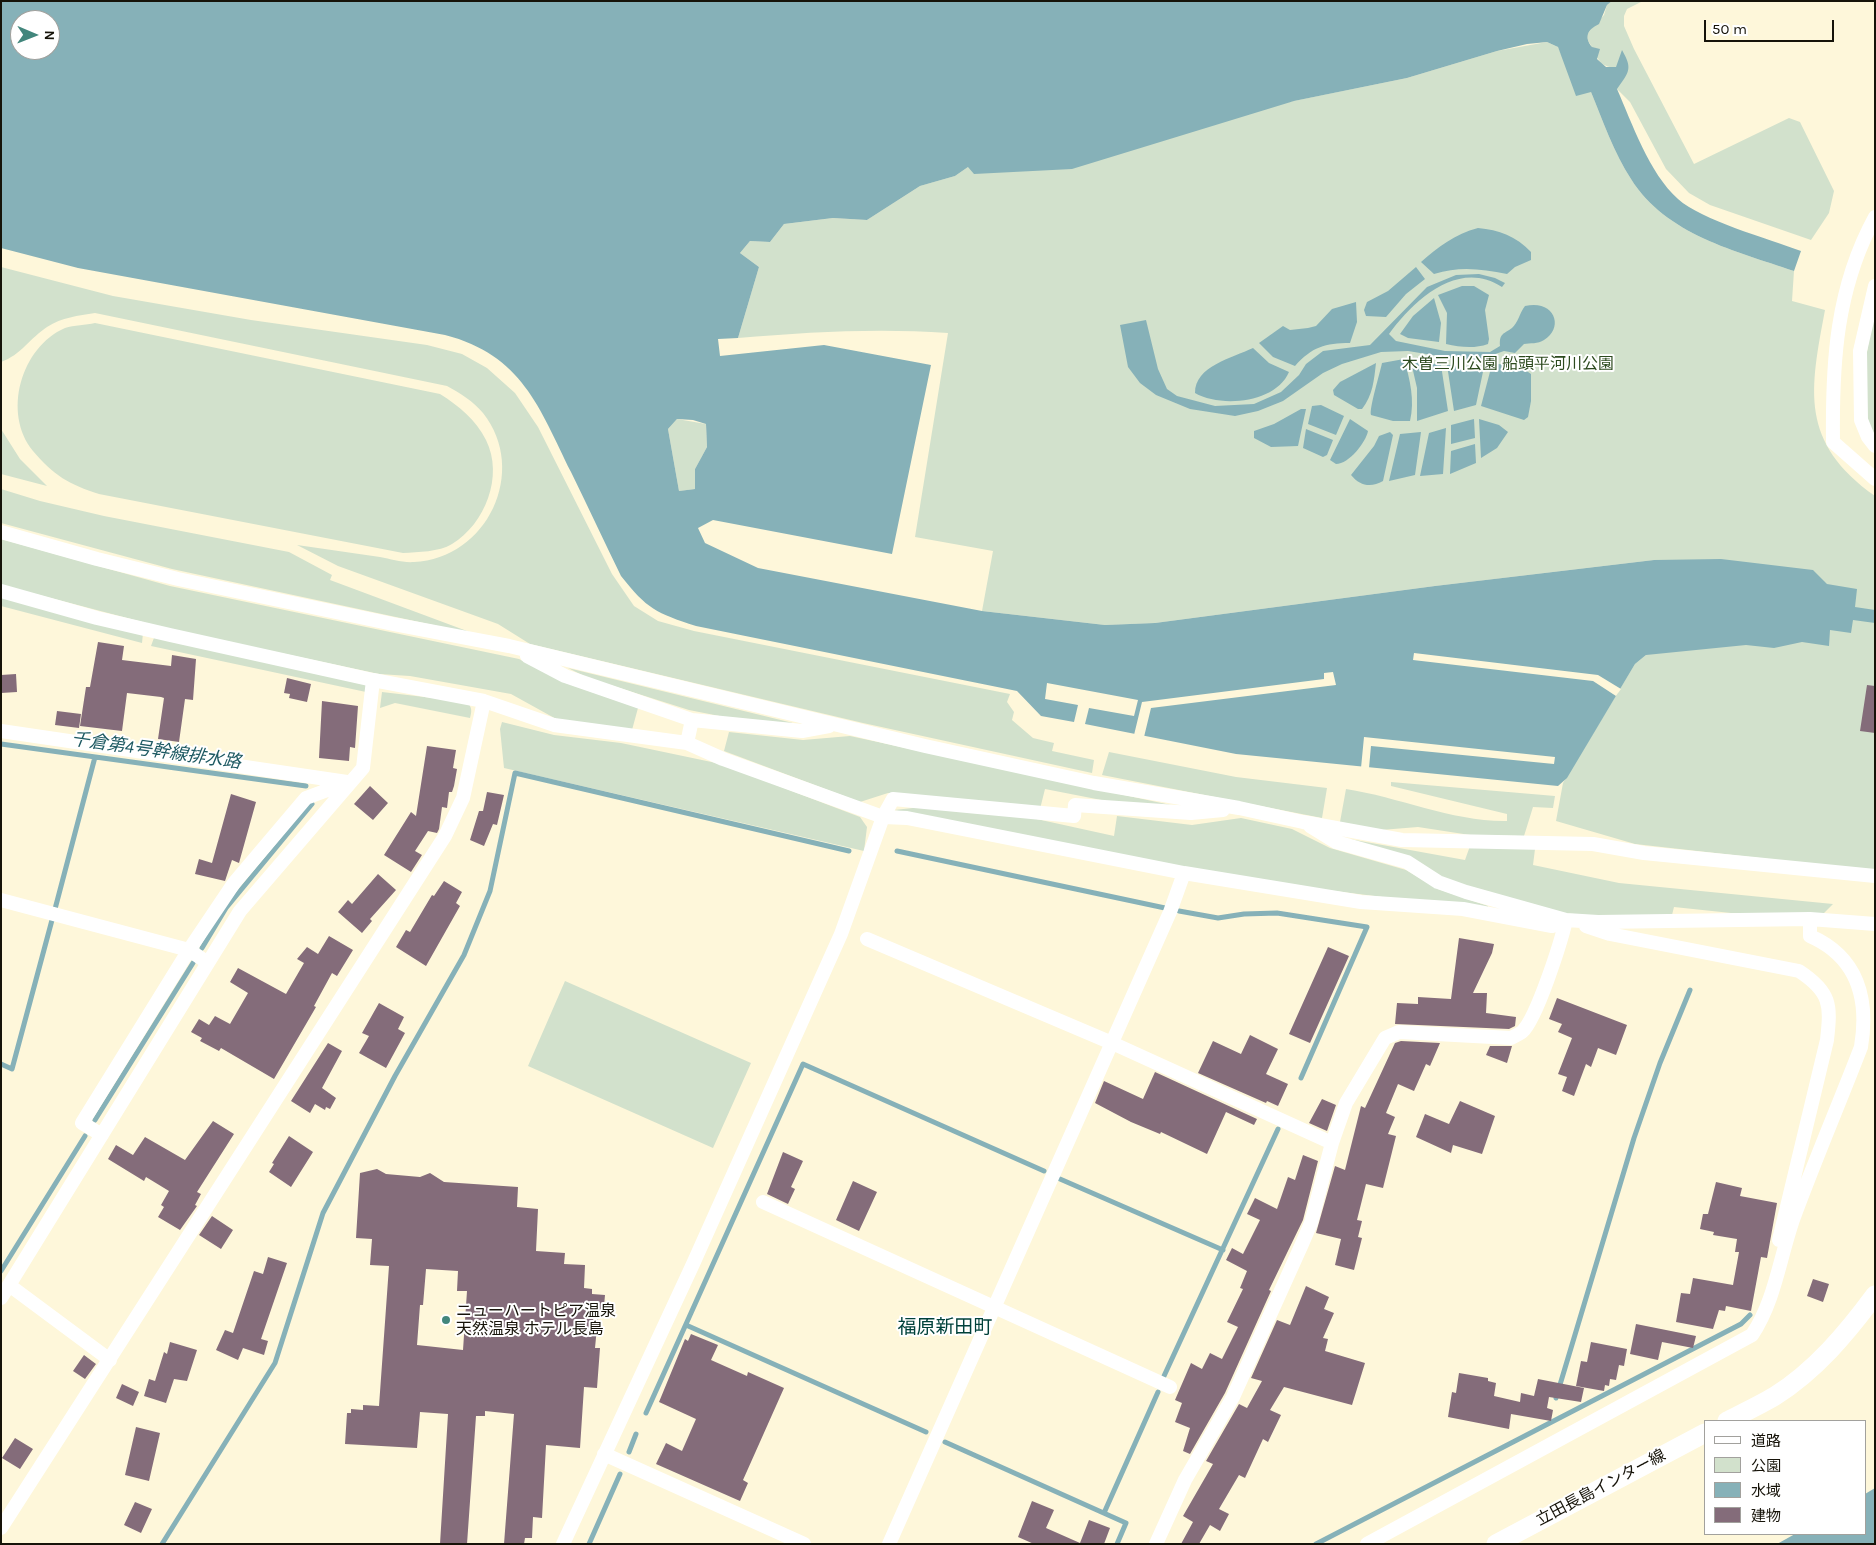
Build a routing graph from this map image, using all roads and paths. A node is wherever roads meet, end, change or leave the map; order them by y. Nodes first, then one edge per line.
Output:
1 (1875, 217) edge
2 (1875, 286) edge
3 (1875, 446) edge
4 (1875, 479) edge
5 (1, 532) edge
6 (1, 591) edge
7 (509, 646) junction
8 (373, 680) junction
9 (484, 701) junction
10 (692, 720) junction
11 (835, 724) junction
12 (1, 731) edge
13 (687, 742) junction
14 (350, 782) junction
15 (1240, 808) junction
16 (883, 818) junction
17 (1303, 822) junction
18 (1184, 873) junction
19 (1875, 876) edge
20 (1, 900) edge
21 (1810, 919) junction
22 (1566, 920) junction
23 (1875, 924) edge
24 (868, 939) dead end
25 (189, 950) junction
26 (208, 963) junction
27 (1112, 1043) junction
28 (102, 1135) junction
29 (1332, 1143) junction
30 (763, 1202) dead end
31 (9, 1285) junction
32 (1875, 1295) edge
33 (1, 1298) edge
34 (1767, 1306) junction
35 (994, 1307) junction
36 (110, 1360) junction
37 (1170, 1388) dead end
38 (1729, 1420) edge
39 (1704, 1434) edge
40 (604, 1454) junction
41 (1, 1528) edge
42 (563, 1544) edge
43 (804, 1544) edge
44 (889, 1544) edge
45 (1156, 1544) edge
46 (1367, 1544) edge
47 (1496, 1544) edge

1 - 4 street
2 - 3 street
5 - 7 street
6 - 8 street
7 - 10 street
7 - 11 street
8 - 9 street
8 - 14 street
9 - 13 street
9 - 36 street
10 - 11 street
10 - 13 street
11 - 15 street
12 - 14 street
13 - 16 street
14 - 25 street
14 - 26 street
15 - 16 street
15 - 17 street
16 - 18 street
16 - 40 street
17 - 19 street
17 - 22 street
18 - 22 street
18 - 27 street
20 - 25 street
21 - 22 street
21 - 23 street
21 - 34 street
22 - 29 street
22 - 34 street
24 - 27 street
25 - 26 street
25 - 28 street
26 - 28 street
27 - 29 street
27 - 35 street
28 - 31 street
29 - 45 street
30 - 35 street
31 - 33 street
31 - 36 street
32 - 38 main road
34 - 46 street
35 - 37 street
35 - 44 street
36 - 41 street
39 - 47 main road, 立田長島インター線
40 - 42 street
40 - 43 street

